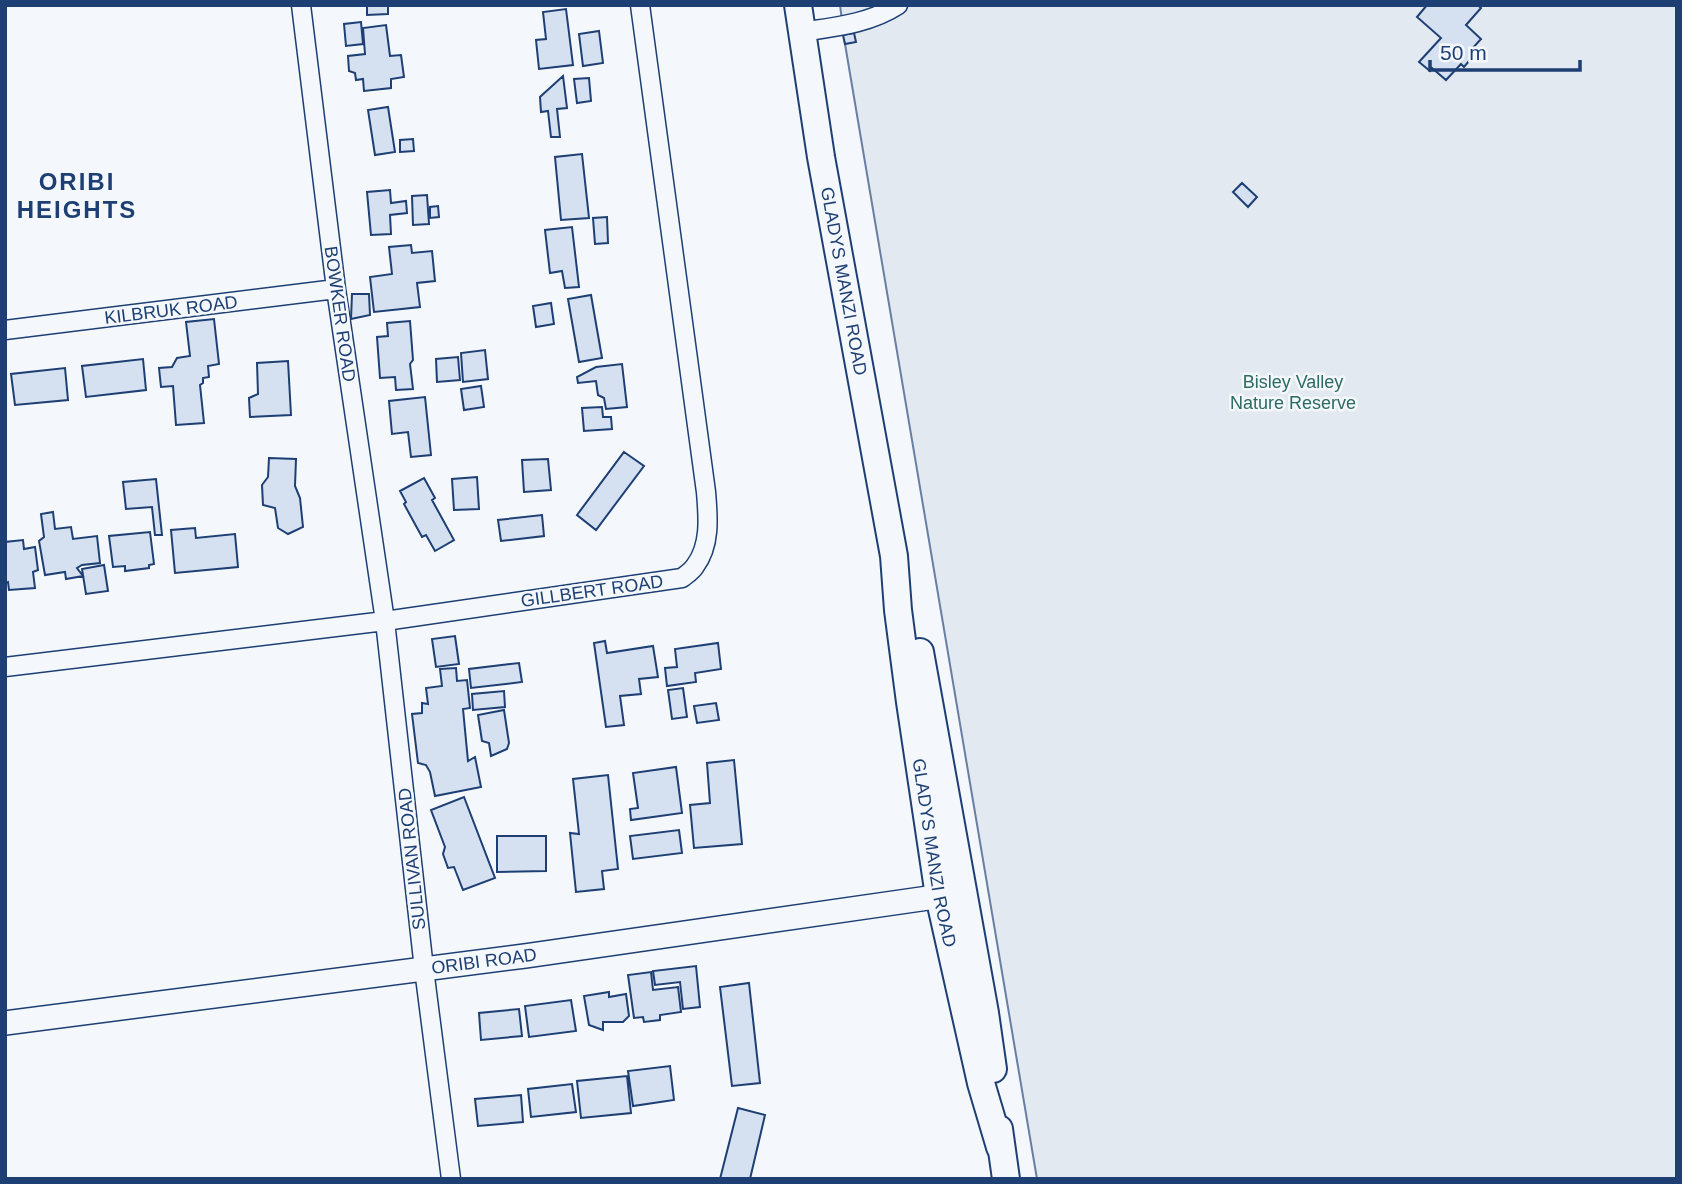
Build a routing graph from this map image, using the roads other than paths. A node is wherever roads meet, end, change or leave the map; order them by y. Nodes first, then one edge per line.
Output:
1 (301, 5) edge
2 (640, 5) edge
3 (798, 5) edge
4 (898, 5) edge
5 (801, 32) junction
6 (336, 289) junction
7 (5, 330) edge
8 (385, 621) junction
9 (5, 667) edge
10 (951, 895) junction
11 (424, 969) junction
12 (5, 1023) edge
13 (451, 1179) edge
14 (1006, 1179) edge

1 - 6 street, BOWKER ROAD
2 - 8 street, GILLBERT ROAD
3 - 5 main road, GLADYS MANZI ROAD
4 - 5 street
5 - 10 main road, GLADYS MANZI ROAD
6 - 7 street, KILBRUK ROAD
6 - 8 street, BOWKER ROAD
8 - 9 street, GILLBERT ROAD
8 - 11 street, SULLIVAN ROAD
10 - 11 street, ORIBI ROAD
10 - 14 main road, GLADYS MANZI ROAD
11 - 12 street, ORIBI ROAD
11 - 13 street, SULLIVAN ROAD

